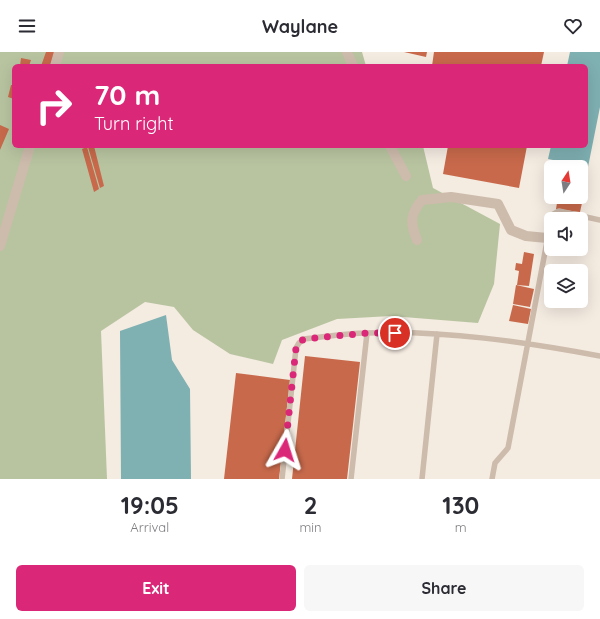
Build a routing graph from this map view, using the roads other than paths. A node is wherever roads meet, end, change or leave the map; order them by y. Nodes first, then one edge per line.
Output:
1 (59, 52) edge
2 (347, 52) edge
3 (56, 64) edge
4 (352, 64) edge
5 (29, 148) edge
6 (391, 148) edge
7 (406, 176) dead end
8 (588, 217) edge
9 (600, 220) edge
10 (544, 238) edge
11 (417, 240) dead end
12 (0, 246) edge
13 (544, 254) edge
14 (367, 333) junction
15 (437, 334) junction
16 (528, 342) junction
17 (600, 356) edge
18 (282, 479) edge
19 (351, 479) edge
20 (422, 479) edge
21 (492, 479) edge

1 - 3 street
2 - 4 street
5 - 12 street
6 - 7 street
8 - 9 lane
10 - 11 street
13 - 16 lane
14 - 15 lane
14 - 18 lane
14 - 19 lane
15 - 16 lane
15 - 20 lane
16 - 17 lane
16 - 21 lane

